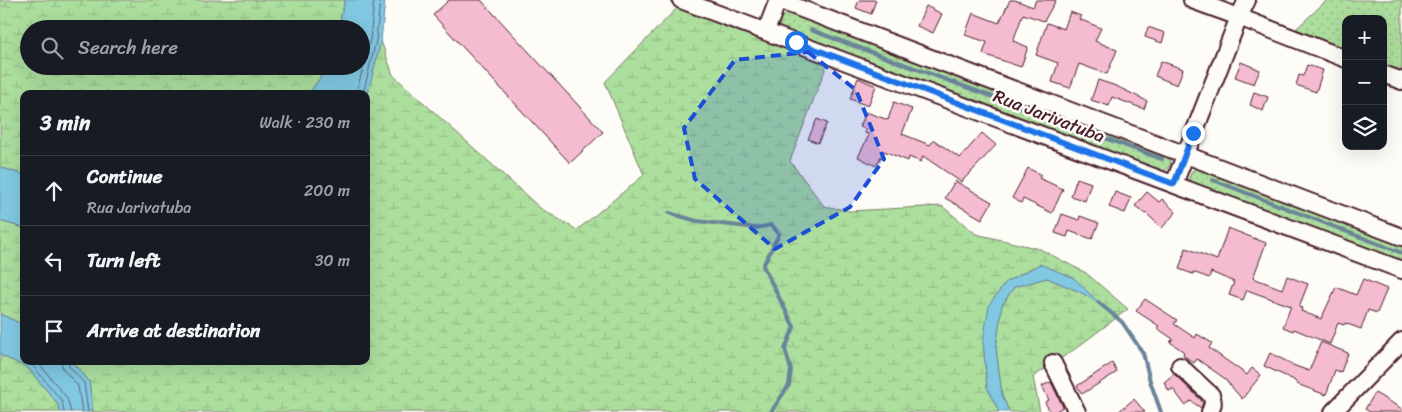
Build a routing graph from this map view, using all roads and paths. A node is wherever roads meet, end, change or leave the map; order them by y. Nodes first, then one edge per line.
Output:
1 (681, 0) edge
2 (778, 0) edge
3 (1192, 0) edge
4 (1247, 0) edge
5 (1239, 17) junction
6 (766, 31) junction
7 (1342, 57) edge
8 (1387, 75) edge
9 (1402, 81) edge
10 (1185, 155) junction
11 (1174, 184) junction
12 (1402, 237) edge
13 (1402, 270) edge
14 (1402, 341) edge
15 (1053, 363) dead end
16 (1180, 366) dead end
17 (1077, 412) edge
18 (1210, 412) edge
19 (1333, 412) edge

1 - 6 street, Rua Jarivatuba
2 - 6 street
2 - 10 street, Rua Jarivatuba
3 - 5 street
4 - 5 street
5 - 7 street
5 - 10 street
6 - 11 street, Rua Jarivatuba
8 - 9 street
10 - 11 street
10 - 12 street, Rua Jarivatuba
11 - 13 street, Rua Jarivatuba
14 - 19 street
15 - 17 street
16 - 18 street

